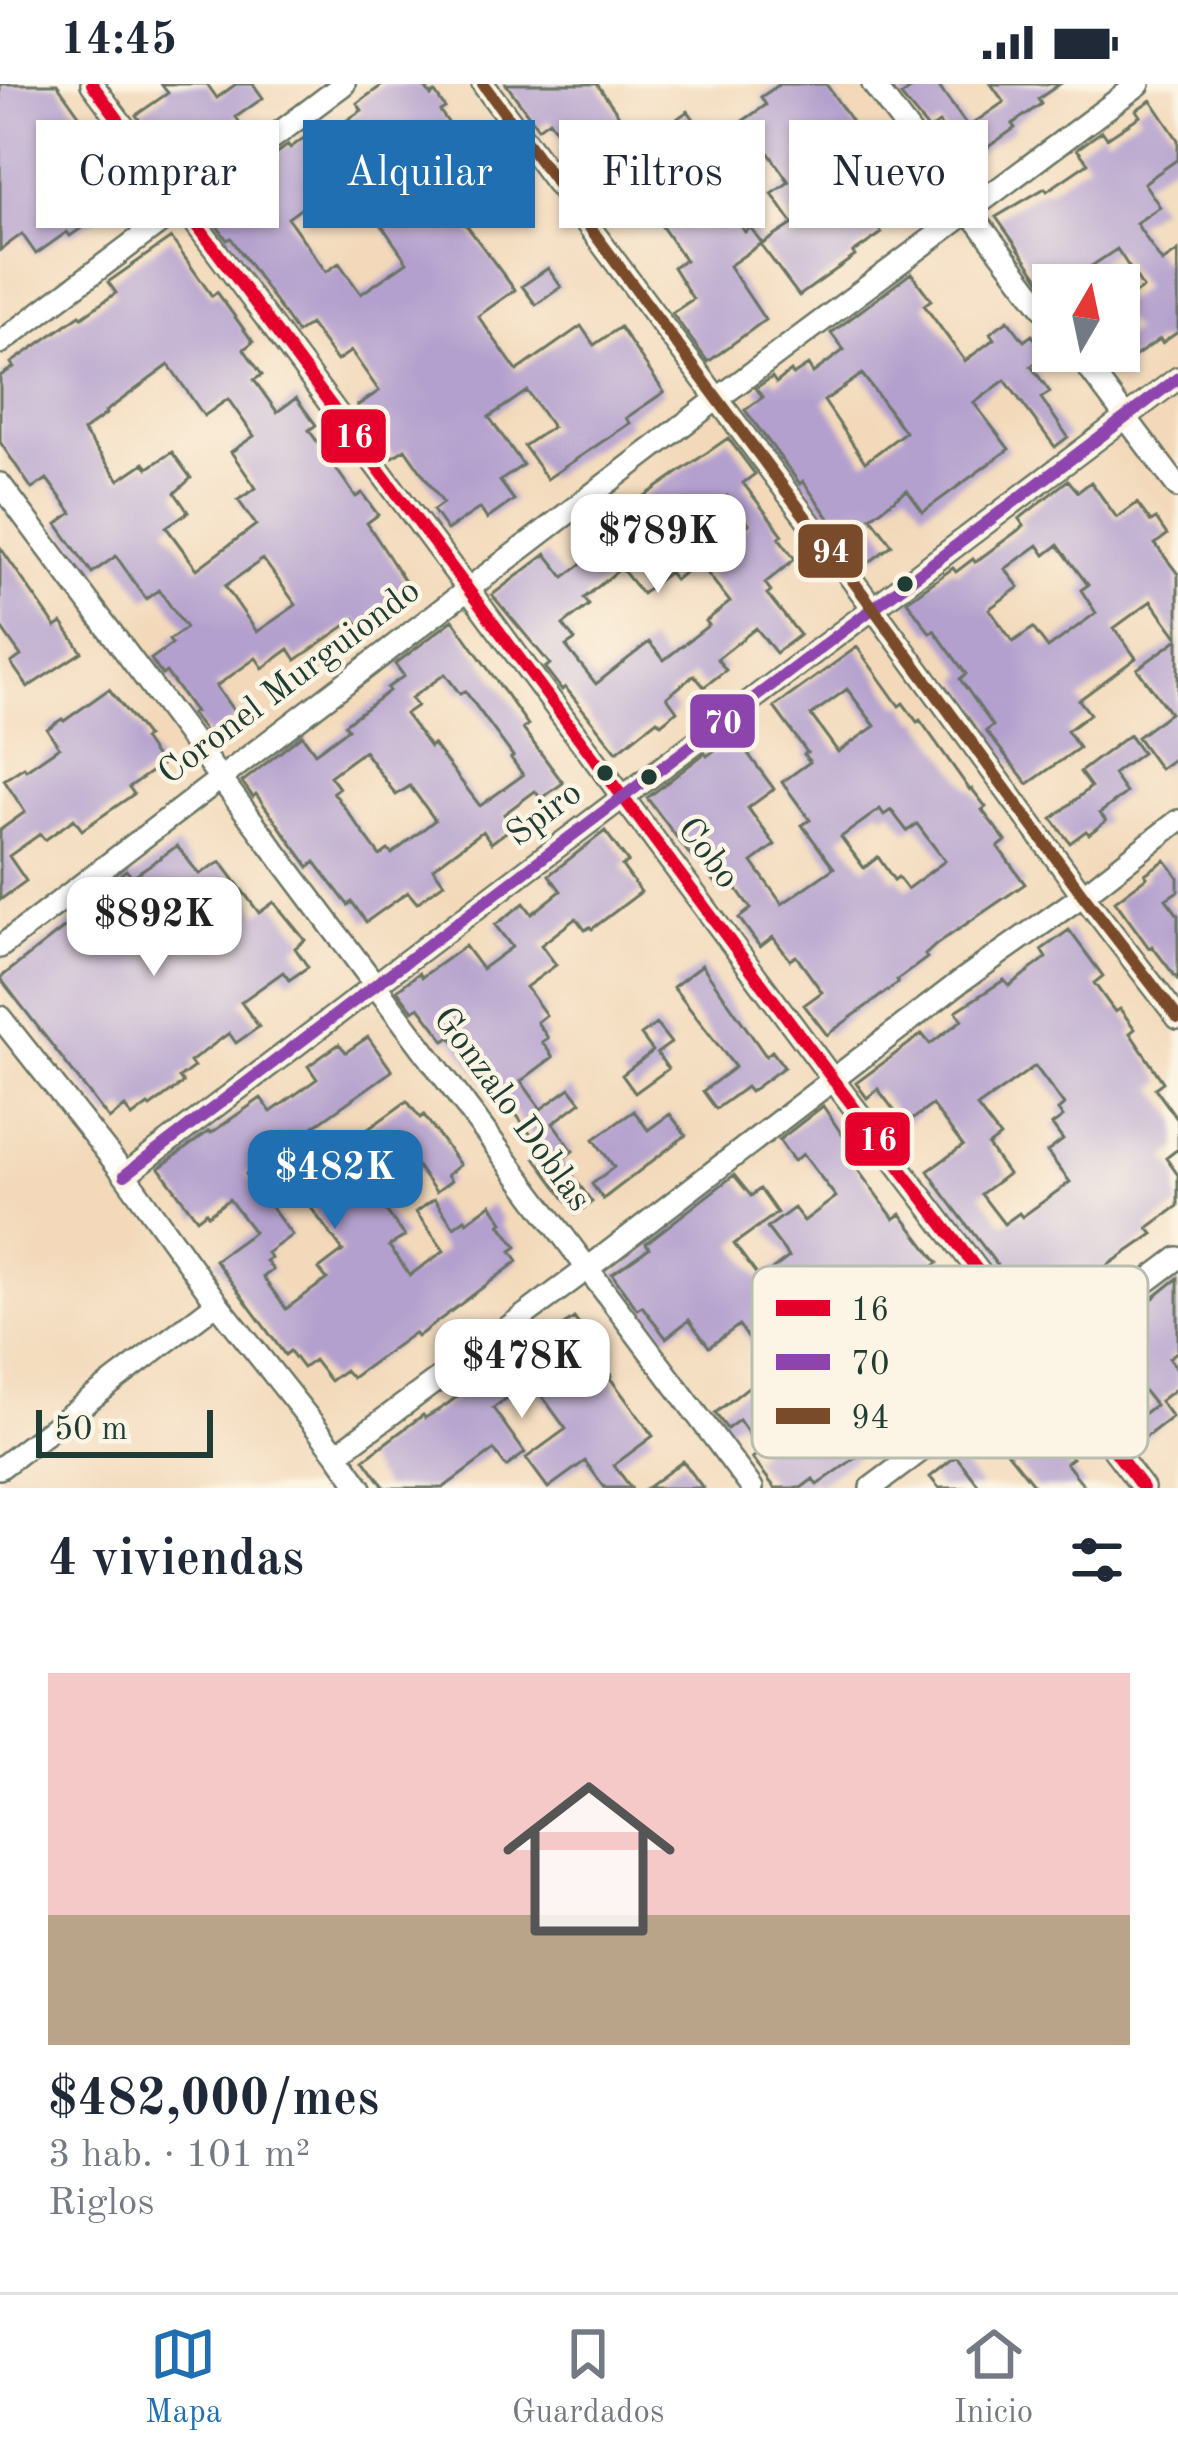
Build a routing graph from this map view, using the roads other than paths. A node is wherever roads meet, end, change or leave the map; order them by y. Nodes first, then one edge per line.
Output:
1 (92, 84) edge
2 (344, 84) edge
3 (483, 84) edge
4 (873, 84) edge
5 (1139, 84) edge
6 (119, 120) edge
7 (900, 120) edge
8 (279, 133) edge
9 (988, 197) edge
10 (154, 228) edge
11 (199, 228) edge
12 (947, 228) edge
13 (980, 228) edge
14 (1032, 294) edge
15 (0, 343) edge
16 (1092, 372) edge
17 (1178, 378) edge
18 (717, 399) junction
19 (1127, 416) junction
20 (0, 484) edge
21 (1178, 487) edge
22 (469, 589) junction
23 (874, 609) junction
24 (220, 777) junction
25 (624, 796) junction
26 (1178, 821) edge
27 (1083, 895) junction
28 (0, 947) edge
29 (376, 984) junction
30 (0, 1017) edge
31 (1178, 1018) edge
32 (8, 1046) edge
33 (834, 1081) junction
34 (125, 1175) junction
35 (1178, 1258) edge
36 (975, 1266) edge
37 (587, 1269) junction
38 (1148, 1280) edge
39 (217, 1303) junction
40 (337, 1454) junction
41 (911, 1458) edge
42 (1120, 1458) edge
43 (0, 1468) edge
44 (361, 1488) edge
45 (752, 1488) edge
46 (871, 1488) edge
47 (1143, 1488) edge

1 - 6 street, Cobo
2 - 8 street
3 - 18 street
4 - 7 street
5 - 9 street, Coronel Murguiondo
10 - 15 street
11 - 22 street, Cobo
12 - 18 street, Coronel Murguiondo
13 - 14 street
16 - 19 street
17 - 19 street, Spiro
18 - 22 street, Coronel Murguiondo
18 - 23 street
19 - 21 street
19 - 23 street, Spiro
20 - 24 street, Gonzalo Doblas
22 - 24 street, Coronel Murguiondo
22 - 25 street, Cobo
23 - 25 street, Spiro
23 - 27 street
24 - 28 street, Coronel Murguiondo
24 - 29 street, Gonzalo Doblas
25 - 29 street, Spiro
25 - 33 street, Cobo
26 - 27 street
27 - 31 street
27 - 33 street
29 - 34 street, Spiro
29 - 37 street, Gonzalo Doblas
30 - 32 street
32 - 34 street
33 - 36 street, Cobo
33 - 37 street
34 - 39 street
35 - 38 street
37 - 40 street
37 - 45 street, Gonzalo Doblas
39 - 40 street
39 - 43 street
40 - 44 street
41 - 46 street
42 - 47 street, Cobo

